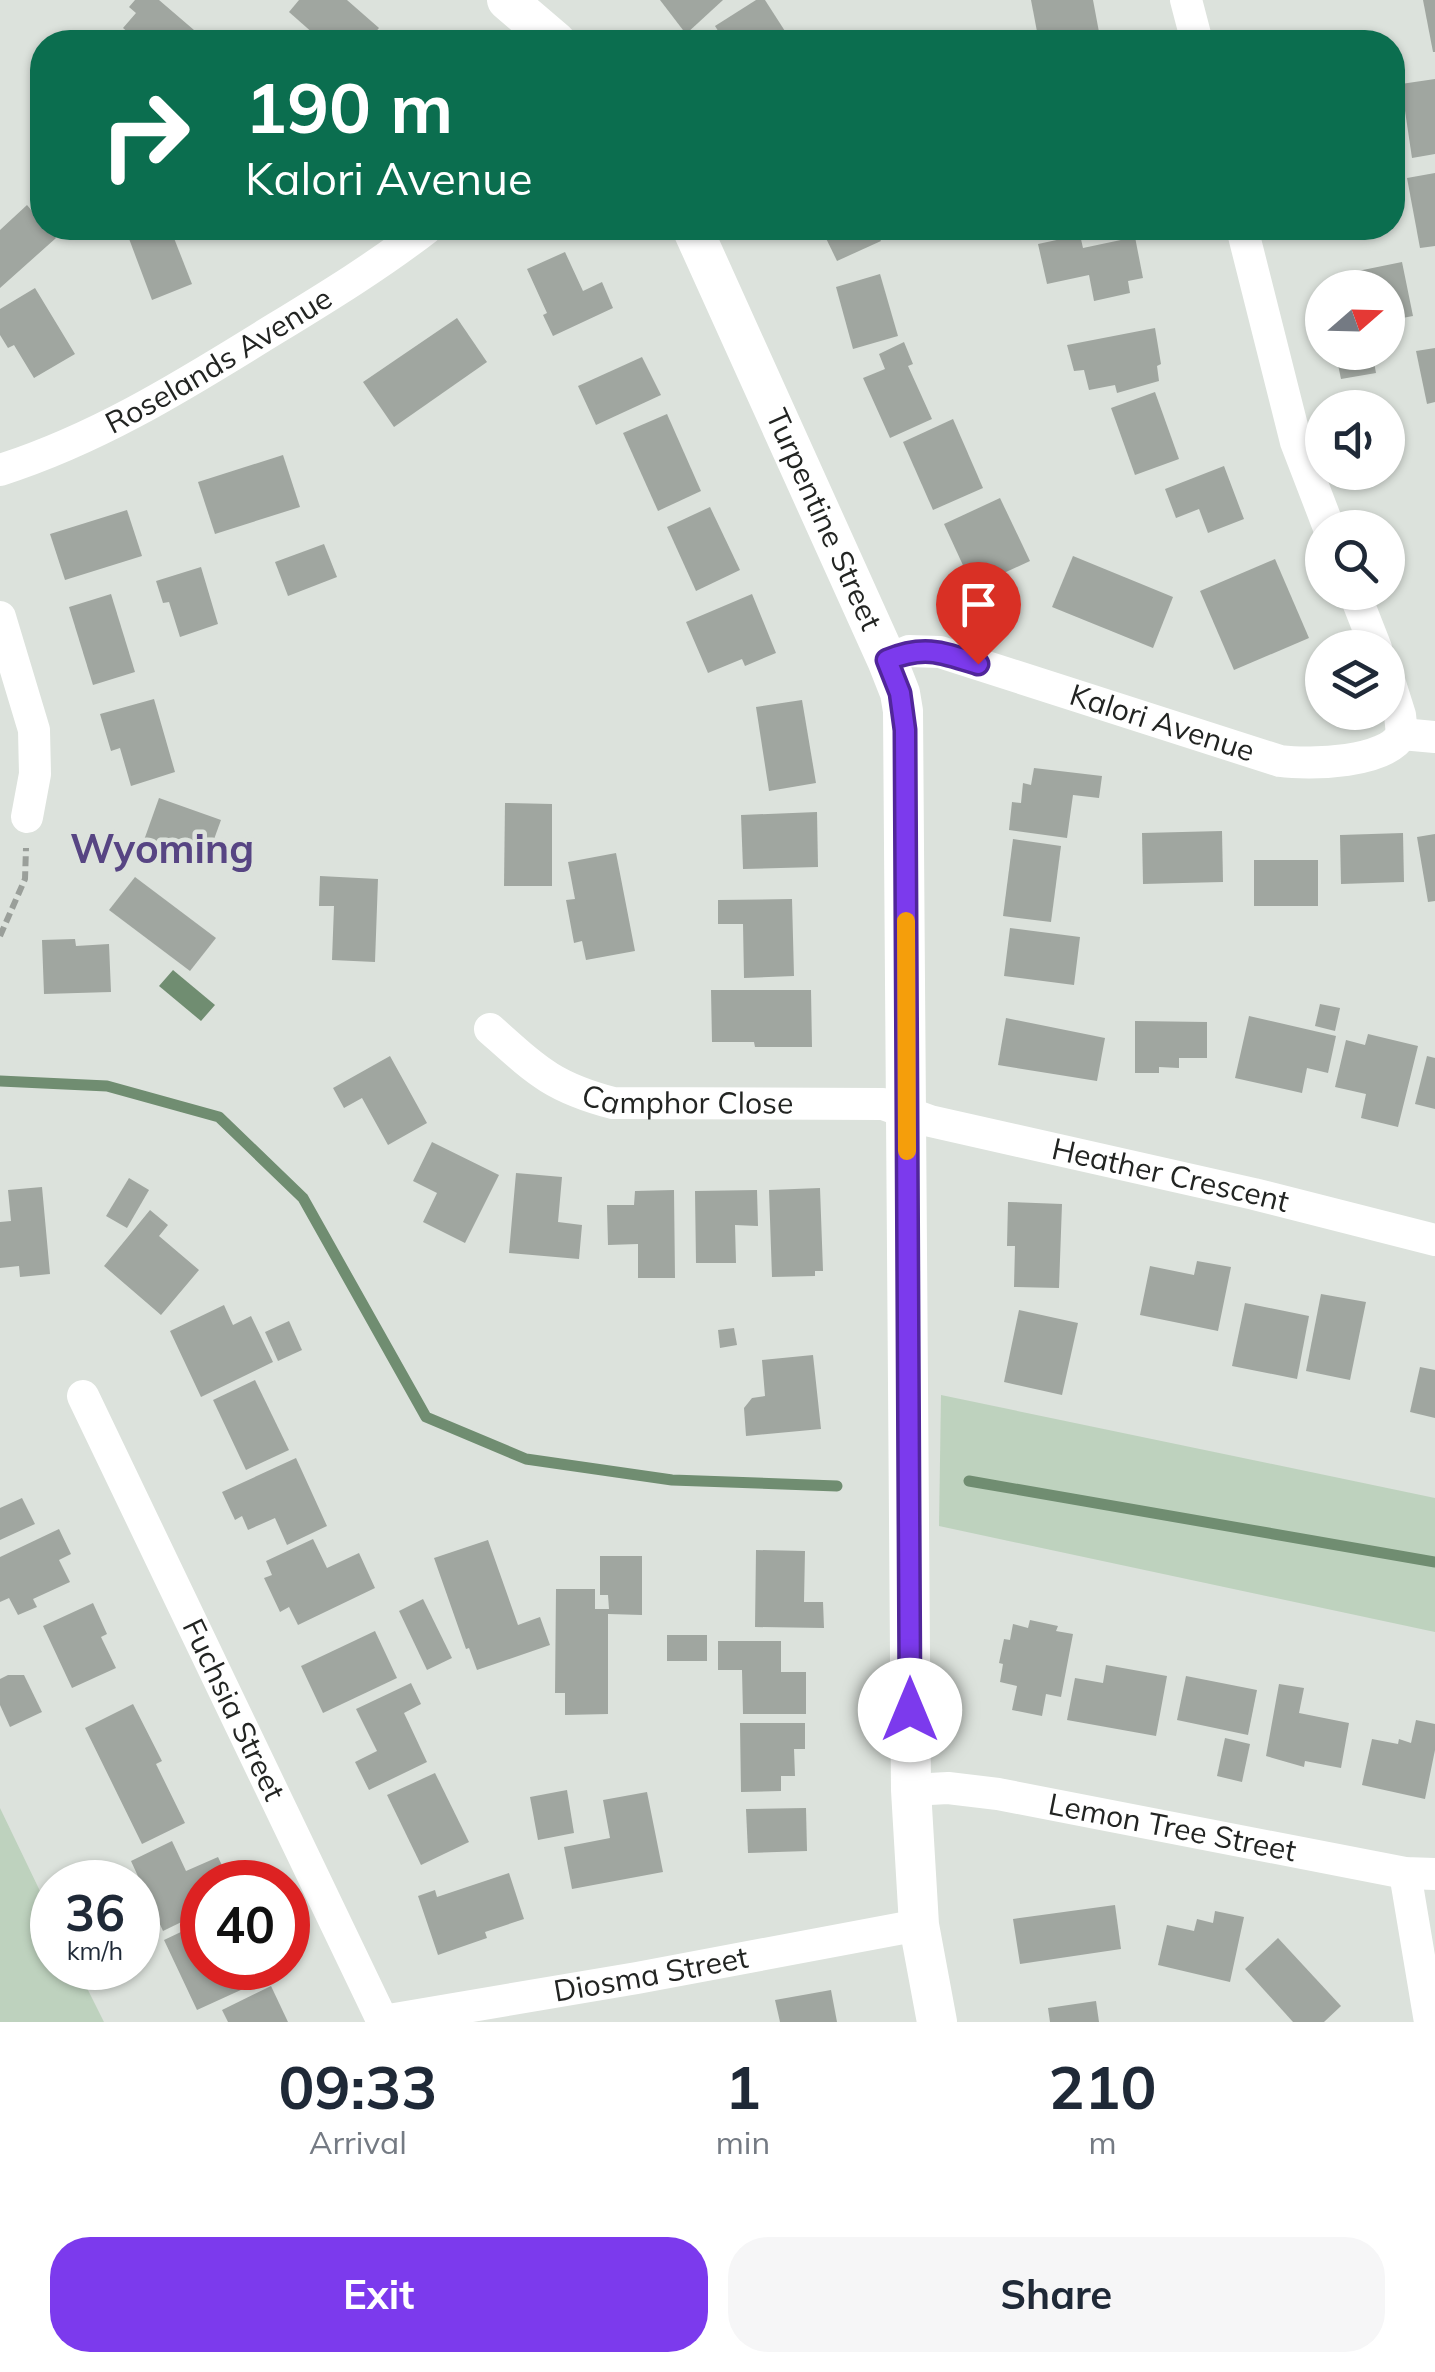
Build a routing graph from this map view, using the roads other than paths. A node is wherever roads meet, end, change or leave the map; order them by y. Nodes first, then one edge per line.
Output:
1 (507, 0) edge
2 (1186, 0) edge
3 (542, 30) edge
4 (1194, 30) edge
5 (411, 240) edge
6 (697, 240) edge
7 (1245, 240) edge
8 (0, 470) edge
9 (1322, 510) edge
10 (0, 616) edge
11 (887, 660) junction
12 (1405, 709) edge
13 (1419, 736) edge
14 (28, 817) road end
15 (490, 1029) dead end
16 (907, 1112) junction
17 (1435, 1240) edge
18 (83, 1396) dead end
19 (911, 1790) junction
20 (1420, 1874) edge
21 (919, 1925) junction
22 (383, 2021) edge
23 (937, 2022) edge
24 (1430, 2022) edge

1 - 3 street
2 - 4 street
5 - 8 street, Roselands Avenue
6 - 11 street, Turpentine Street
7 - 9 street
10 - 14 street
11 - 13 street, Kalori Avenue
11 - 16 street, Turpentine Street
12 - 13 street
15 - 16 street, Camphor Close
16 - 17 street, Heather Crescent
16 - 19 street, Turpentine Street
18 - 22 street, Fuchsia Street
19 - 20 street, Lemon Tree Street
19 - 21 street, Turpentine Street
20 - 24 street
21 - 22 street, Diosma Street
21 - 23 street, Turpentine Street

